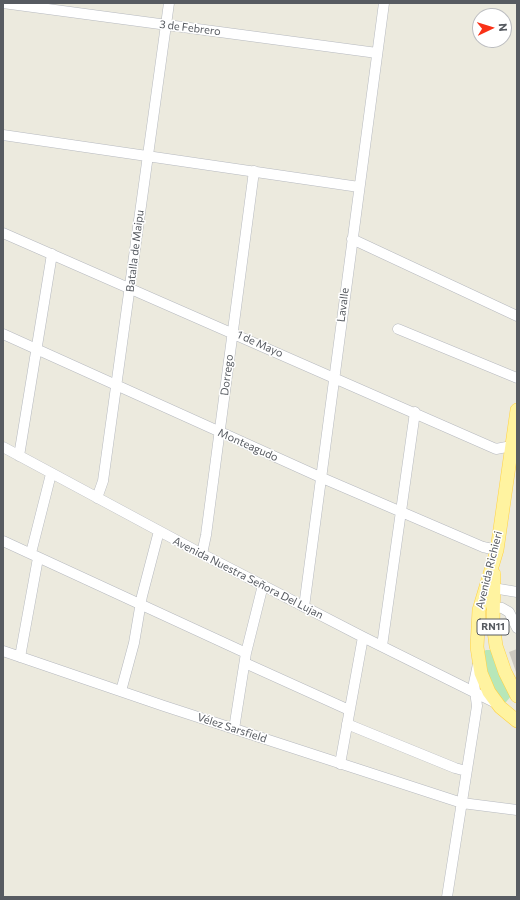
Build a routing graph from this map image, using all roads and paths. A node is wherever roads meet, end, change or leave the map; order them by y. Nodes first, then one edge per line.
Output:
1 (169, 3) edge
2 (384, 3) edge
3 (3, 4) edge
4 (166, 25) junction
5 (377, 53) junction
6 (3, 135) edge
7 (148, 156) junction
8 (254, 171) junction
9 (359, 187) junction
10 (3, 233) edge
11 (352, 239) junction
12 (52, 254) junction
13 (131, 287) junction
14 (517, 316) edge
15 (398, 329) dead end
16 (232, 332) junction
17 (3, 334) edge
18 (36, 348) junction
19 (334, 377) junction
20 (517, 378) edge
21 (116, 386) junction
22 (517, 410) edge
23 (415, 412) junction
24 (220, 433) junction
25 (515, 446) edge
26 (3, 447) edge
27 (19, 456) junction
28 (51, 474) junction
29 (320, 477) junction
30 (97, 498) junction
31 (400, 512) junction
32 (159, 531) junction
33 (3, 540) edge
34 (496, 552) junction
35 (202, 554) junction
36 (35, 556) junction
37 (263, 585) junction
38 (493, 588) junction
39 (517, 592) edge
40 (141, 606) junction
41 (304, 607) junction
42 (493, 607) junction
43 (517, 628) edge
44 (362, 637) junction
45 (382, 646) junction
46 (496, 646) junction
47 (477, 647) junction
48 (3, 651) edge
49 (20, 657) junction
50 (245, 658) junction
51 (478, 662) junction
52 (121, 690) junction
53 (474, 692) junction
54 (517, 695) edge
55 (498, 705) junction
56 (350, 710) junction
57 (517, 721) edge
58 (347, 724) junction
59 (234, 729) junction
60 (340, 764) junction
61 (466, 771) junction
62 (462, 803) junction
63 (517, 810) edge
64 (447, 897) edge

1 - 4 street, Batalla de Maipu
2 - 5 street, Lavalle
3 - 4 street, 3 de Febrero
4 - 5 street, 3 de Febrero
4 - 7 street, Batalla de Maipu
5 - 9 street, Lavalle
6 - 7 street
7 - 8 street
7 - 13 street, Batalla de Maipu
8 - 9 street
8 - 16 street, Dorrego
9 - 11 street, Lavalle
10 - 12 street, 1 de Mayo
11 - 14 street
11 - 19 street, Lavalle
12 - 13 street, 1 de Mayo
12 - 18 street
13 - 16 street, 1 de Mayo
13 - 21 street, Batalla de Maipu
15 - 20 street
16 - 19 street, 1 de Mayo
16 - 24 street, Dorrego
17 - 18 street, Monteagudo
18 - 21 street, Monteagudo
18 - 27 street
19 - 23 street, 1 de Mayo
19 - 29 street, Lavalle
21 - 24 street, Monteagudo
21 - 30 street, Batalla de Maipu
22 - 25 main road, Avenida Richieri / RN11
23 - 25 street, 1 de Mayo
23 - 31 street
24 - 29 street, Monteagudo
24 - 35 street, Dorrego
25 - 34 main road, Avenida Richieri / RN11
26 - 27 street, Avenida Nuestra Señora Del Lujan
27 - 28 street, Avenida Nuestra Señora Del Lujan
28 - 30 street, Avenida Nuestra Señora Del Lujan
28 - 36 street
29 - 31 street, Monteagudo
29 - 41 street, Lavalle
30 - 32 street, Avenida Nuestra Señora Del Lujan
31 - 34 street, Monteagudo
31 - 45 street
32 - 35 street, Avenida Nuestra Señora Del Lujan
32 - 40 street
33 - 36 street
34 - 38 main road, RN11
34 - 47 main road, Avenida Richieri / RN11
35 - 37 street, Avenida Nuestra Señora Del Lujan
36 - 40 street
36 - 49 street
37 - 41 street, Avenida Nuestra Señora Del Lujan
37 - 50 street
38 - 39 street
38 - 42 main road, RN11
40 - 50 street
40 - 52 street
41 - 44 street, Avenida Nuestra Señora Del Lujan
42 - 43 street
42 - 46 main road, RN11
44 - 45 street, Avenida Nuestra Señora Del Lujan
44 - 56 street
45 - 53 street, Avenida Nuestra Señora Del Lujan
46 - 47 main road, RN11
46 - 54 main road, RN11
47 - 51 main road, Avenida Richieri / RN11
48 - 49 street, Vélez Sarsfield
49 - 52 street, Vélez Sarsfield
50 - 56 street
50 - 59 street
51 - 53 street, Avenida Richieri
51 - 55 main road, RN11
52 - 59 street, Vélez Sarsfield
53 - 55 street, Avenida Nuestra Señora Del Lujan
53 - 61 street, Avenida Richieri
54 - 55 main road, RN11
55 - 57 main road, RN11
56 - 58 street
58 - 60 street
58 - 61 street
59 - 60 street, Vélez Sarsfield
60 - 62 street, Vélez Sarsfield
61 - 62 street, Avenida Richieri
62 - 63 street, Vélez Sarsfield
62 - 64 street, Avenida Richieri

